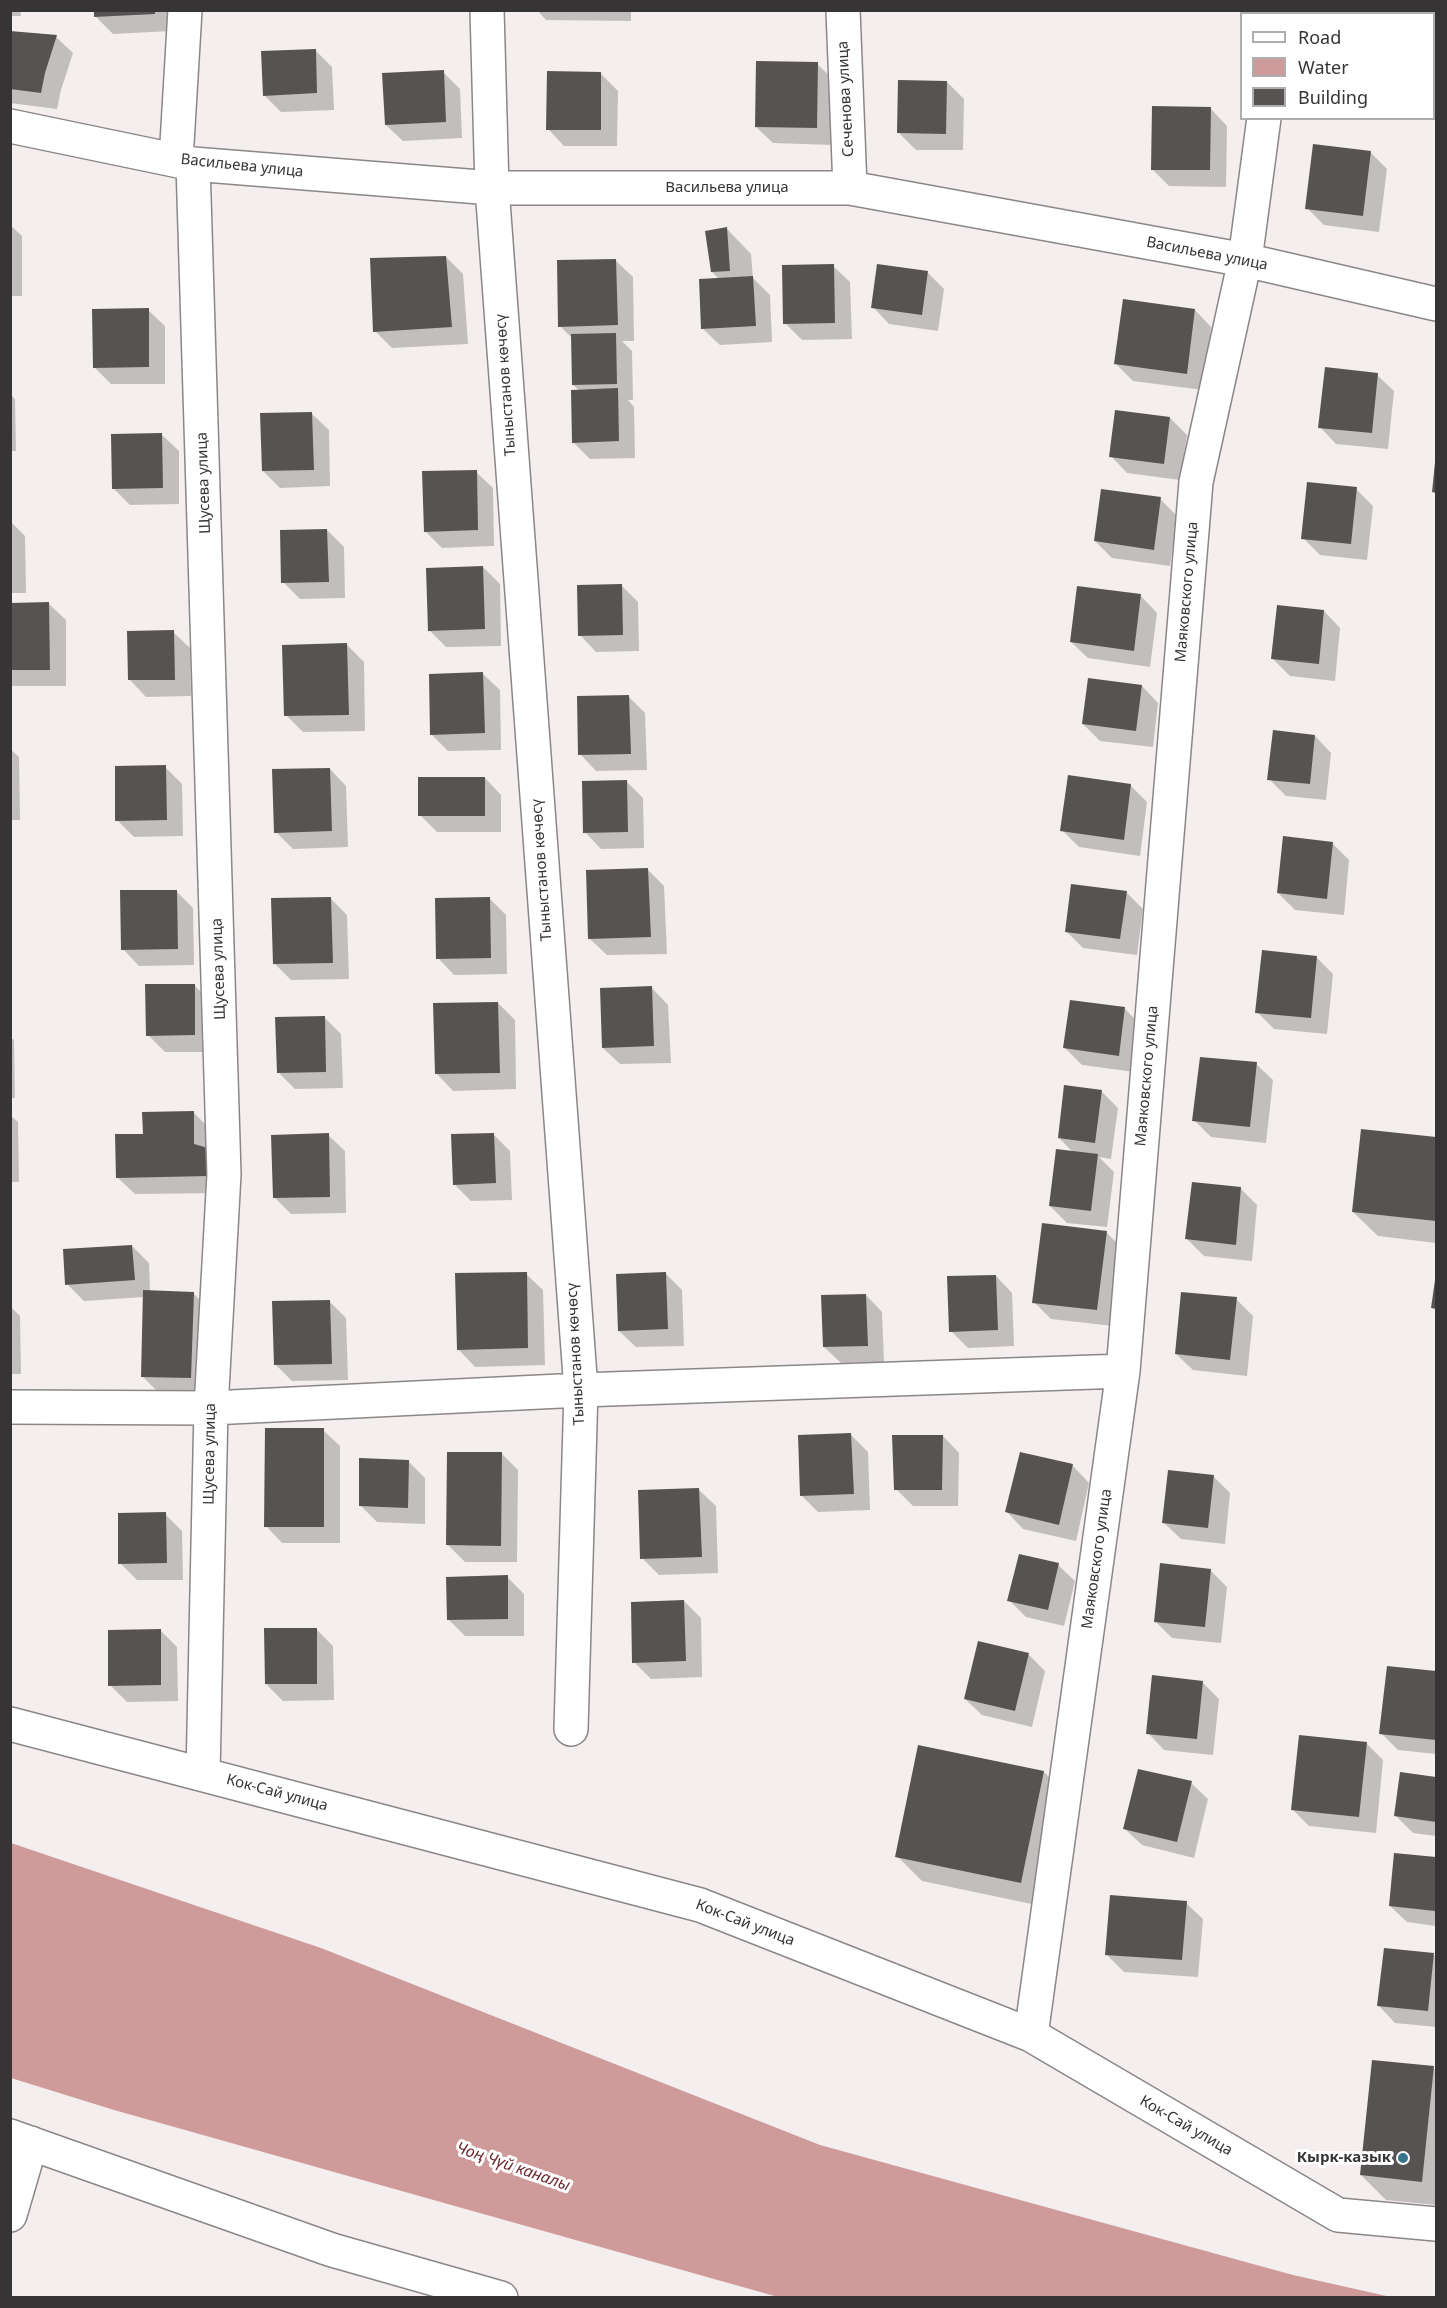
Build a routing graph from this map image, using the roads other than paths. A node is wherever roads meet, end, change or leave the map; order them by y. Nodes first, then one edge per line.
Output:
1 (185, 10) edge
2 (487, 10) edge
3 (843, 10) edge
4 (1264, 120) edge
5 (10, 126) edge
6 (185, 162) junction
7 (492, 188) junction
8 (850, 188) junction
9 (1245, 260) junction
10 (1437, 304) edge
11 (1123, 1371) junction
12 (581, 1390) junction
13 (10, 1407) edge
14 (211, 1408) junction
15 (10, 1724) edge
16 (571, 1729) dead end
17 (203, 1774) junction
18 (1031, 2035) junction
19 (21, 2139) edge
20 (10, 2215) edge
21 (1437, 2224) edge
22 (491, 2296) edge

1 - 6 street, Щусева улица
2 - 7 street, Тыныстанов көчөсү
3 - 8 street, Сеченова улица
4 - 9 street, Маяковского улица
5 - 6 street, Васильева улица
6 - 7 street, Васильева улица
6 - 14 street, Щусева улица
7 - 8 street, Васильева улица
7 - 12 street, Тыныстанов көчөсү
8 - 9 street, Васильева улица
9 - 10 street, Васильева улица
9 - 11 street, Маяковского улица
11 - 12 street
11 - 18 street, Маяковского улица
12 - 14 street
12 - 16 street, Тыныстанов көчөсү
13 - 14 street
14 - 17 street, Щусева улица
15 - 17 street, Кок-Сай улица
17 - 18 street, Кок-Сай улица
18 - 21 street, Кок-Сай улица
19 - 20 street
19 - 22 street

